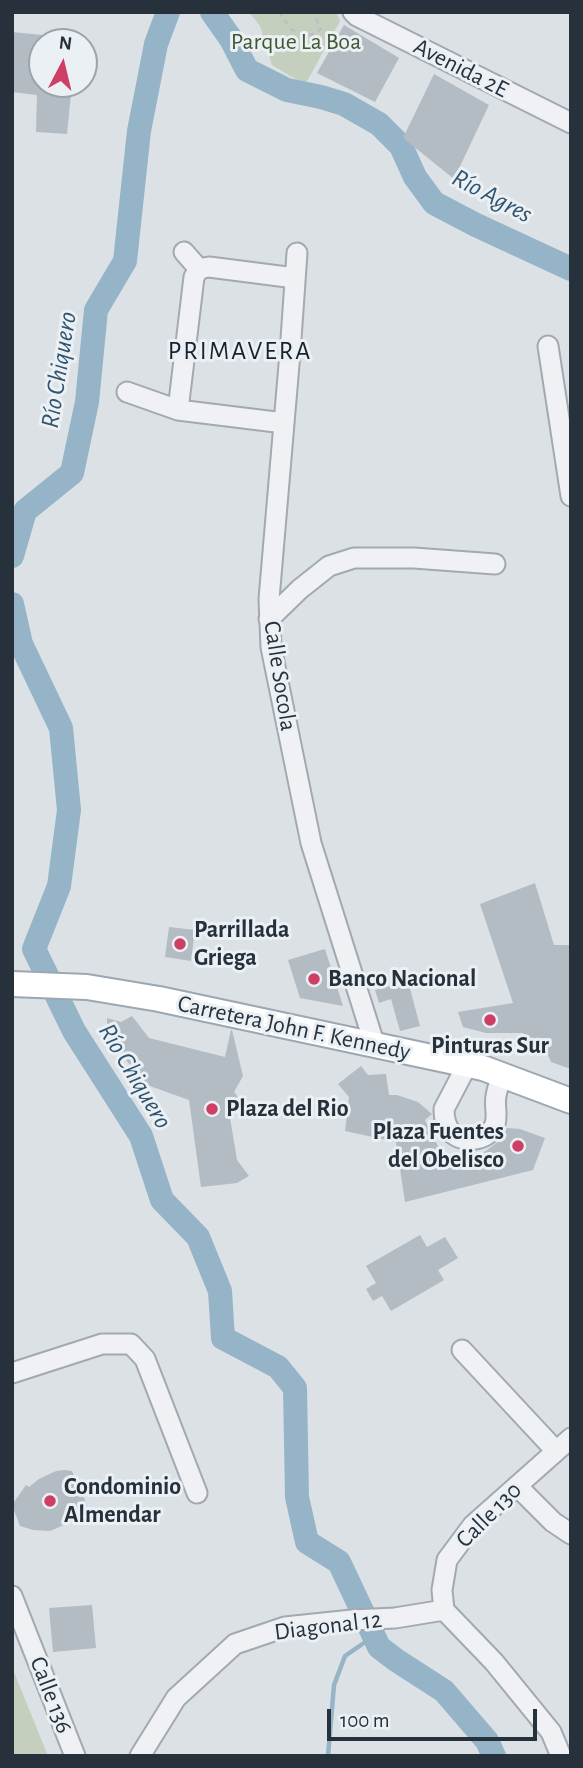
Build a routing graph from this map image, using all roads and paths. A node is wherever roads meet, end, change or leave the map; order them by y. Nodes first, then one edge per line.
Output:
1 (279, 12) edge
2 (313, 12) edge
3 (353, 12) edge
4 (571, 123) edge
5 (184, 252) dead end
6 (297, 253) dead end
7 (199, 269) junction
8 (295, 278) junction
9 (548, 346) dead end
10 (127, 392) dead end
11 (178, 410) junction
12 (284, 423) junction
13 (571, 496) edge
14 (495, 564) dead end
15 (269, 619) junction
16 (19, 984) edge
17 (375, 1046) junction
18 (467, 1065) junction
19 (502, 1075) junction
20 (571, 1101) edge
21 (462, 1350) dead end
22 (12, 1373) edge
23 (563, 1444) edge
24 (517, 1486) junction
25 (197, 1493) dead end
26 (571, 1534) edge
27 (12, 1596) edge
28 (444, 1610) junction
29 (75, 1756) edge
30 (140, 1756) edge
31 (561, 1756) edge

1 - 2 path
3 - 4 street, Avenida 2E
5 - 7 street
6 - 8 street, Calle Socola
7 - 8 street
7 - 11 street
8 - 12 street, Calle Socola
9 - 13 street
10 - 11 street
11 - 12 street
12 - 15 street, Calle Socola
14 - 15 street
15 - 17 street, Calle Socola
16 - 17 main road, Carretera John F. Kennedy
17 - 18 main road, Carretera John F. Kennedy
18 - 19 main road, Carretera John F. Kennedy
18 - 19 street
19 - 20 main road, Carretera John F. Kennedy
21 - 23 street
22 - 25 street
23 - 24 street, Calle 130
24 - 26 street
24 - 28 street, Calle 130
27 - 29 street, Calle 136
28 - 30 street, Diagonal 12
28 - 31 street

